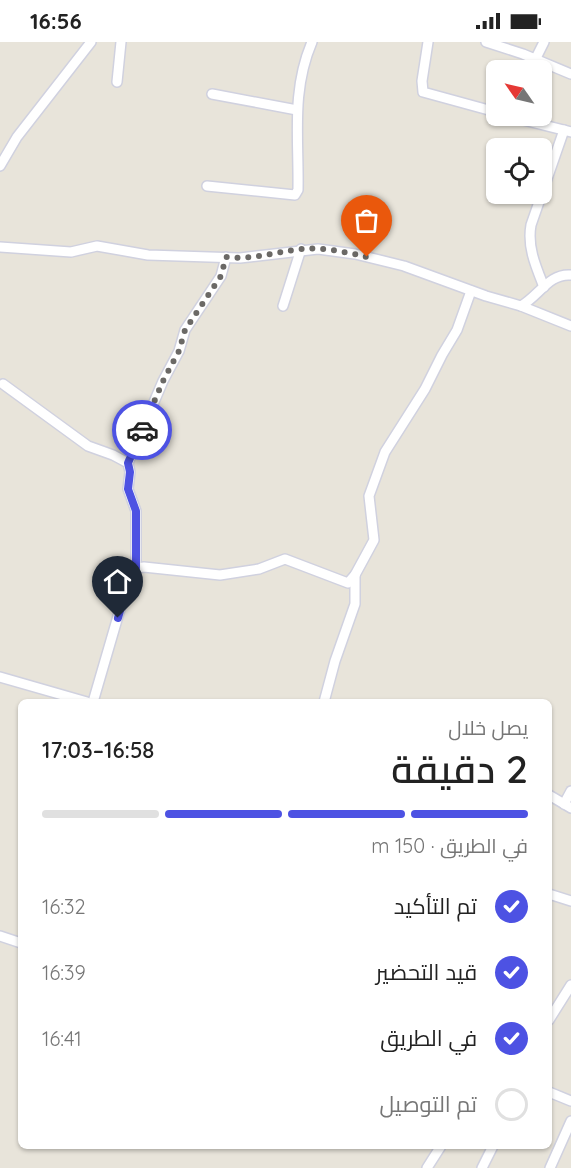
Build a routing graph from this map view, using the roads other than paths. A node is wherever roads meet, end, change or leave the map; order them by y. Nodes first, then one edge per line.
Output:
1 (91, 42) edge
2 (121, 42) edge
3 (312, 42) edge
4 (428, 42) edge
5 (489, 42) edge
6 (544, 42) edge
7 (535, 60) joint
8 (552, 67) edge
9 (571, 74) edge
10 (117, 82) dead end
11 (212, 94) dead end
12 (486, 109) edge
13 (297, 110) junction
14 (548, 126) edge
15 (568, 131) edge
16 (0, 166) edge
17 (207, 186) dead end
18 (0, 247) edge
19 (301, 249) junction
20 (226, 257) junction
21 (571, 275) edge
22 (544, 287) junction
23 (471, 291) junction
24 (283, 306) dead end
25 (521, 306) junction
26 (571, 326) edge
27 (3, 384) dead end
28 (128, 463) junction
29 (136, 568) junction
30 (355, 575) junction
31 (0, 677) edge
32 (77, 699) edge
33 (94, 699) edge
34 (325, 699) edge
35 (571, 791) edge
36 (552, 797) edge
37 (568, 806) edge
38 (552, 895) edge
39 (571, 901) edge
40 (0, 936) edge
41 (18, 942) edge
42 (571, 985) edge
43 (552, 1015) edge
44 (552, 1093) edge
45 (571, 1101) edge
46 (571, 1120) edge
47 (439, 1149) edge
48 (492, 1149) edge
49 (427, 1168) edge
50 (482, 1168) edge
51 (550, 1168) edge

1 - 16 street
2 - 10 street
3 - 13 street
4 - 12 street
5 - 7 street
6 - 7 street
8 - 9 street
11 - 13 street
13 - 17 street
14 - 15 street
15 - 22 street
18 - 20 street
19 - 20 street
19 - 23 street
19 - 24 street
20 - 28 street
21 - 22 street
22 - 25 street
23 - 25 street
23 - 30 street
25 - 26 street
27 - 28 street
28 - 29 street
29 - 30 street
29 - 33 street
30 - 34 street
31 - 32 street
35 - 37 street
36 - 37 street
38 - 39 street
40 - 41 street
42 - 43 street
44 - 45 street
46 - 51 street
47 - 49 street
48 - 50 street

